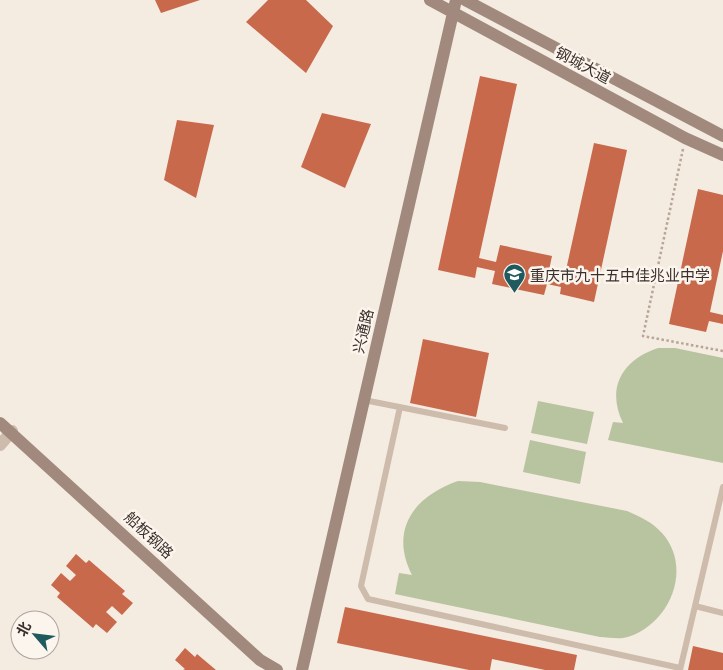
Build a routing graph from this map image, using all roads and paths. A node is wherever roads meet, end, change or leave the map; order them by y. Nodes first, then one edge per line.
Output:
1 (430, 0) edge
2 (456, 0) edge
3 (464, 0) edge
4 (453, 13) junction
5 (723, 136) edge
6 (685, 138) junction
7 (723, 155) edge
8 (723, 351) edge
9 (364, 400) junction
10 (400, 407) junction
11 (0, 423) edge
12 (505, 428) dead end
13 (12, 431) junction
14 (0, 446) edge
15 (723, 487) edge
16 (695, 606) junction
17 (723, 613) edge
18 (680, 669) edge
19 (277, 670) edge
20 (302, 670) edge

1 - 4 street, 钢城大道
2 - 4 street, 兴通路
3 - 5 street, 钢城大道
4 - 6 street, 钢城大道
4 - 9 street, 兴通路
6 - 7 street, 钢城大道
6 - 8 path
9 - 10 lane
9 - 20 street, 兴通路
10 - 12 lane
10 - 18 lane
11 - 13 street, 船板钢路
13 - 14 street
13 - 19 street, 船板钢路
15 - 16 lane
16 - 17 lane
16 - 18 lane

